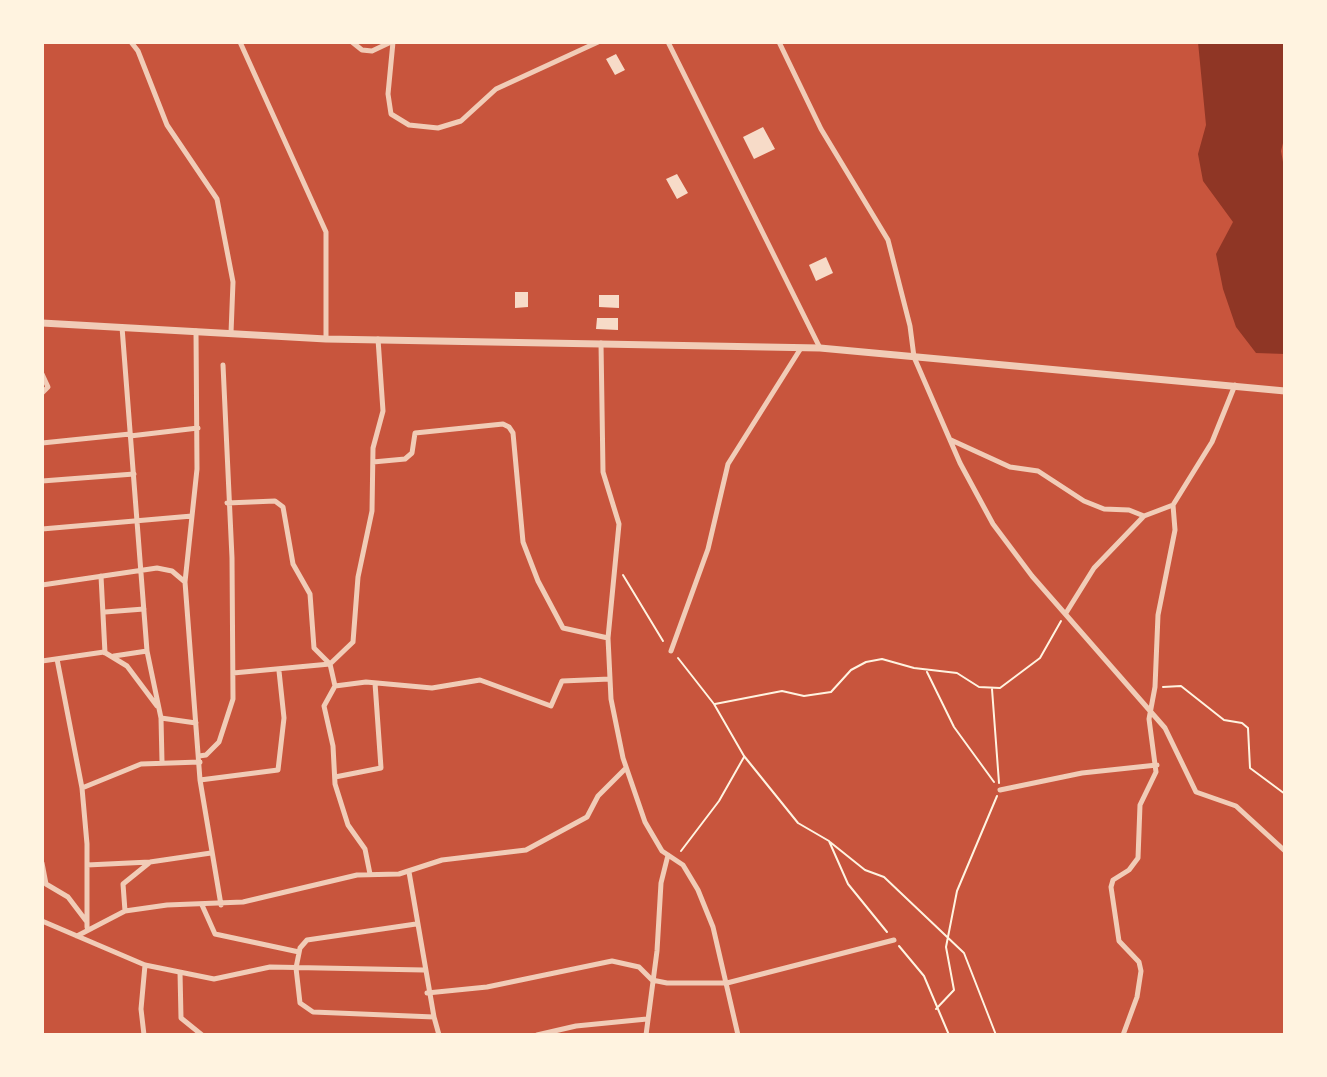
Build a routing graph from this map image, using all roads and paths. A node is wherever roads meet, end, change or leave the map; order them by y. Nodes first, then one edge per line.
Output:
1 (131, 42) edge
2 (240, 42) edge
3 (352, 42) edge
4 (392, 42) edge
5 (598, 42) edge
6 (668, 42) edge
7 (779, 42) edge
8 (44, 321) edge
9 (122, 327) junction
10 (196, 330) junction
11 (231, 333) junction
12 (326, 339) junction
13 (378, 339) junction
14 (601, 343) junction
15 (802, 347) junction
16 (820, 348) junction
17 (914, 357) junction
18 (223, 365) dead end
19 (42, 374) edge
20 (1235, 384) junction
21 (1285, 391) edge
22 (42, 393) edge
23 (198, 428) junction
24 (130, 435) junction
25 (950, 439) junction
26 (42, 443) edge
27 (373, 462) junction
28 (134, 474) junction
29 (42, 481) edge
30 (227, 503) junction
31 (1173, 505) junction
32 (193, 516) junction
33 (1144, 516) junction
34 (138, 522) junction
35 (42, 529) edge
36 (615, 560) junction
37 (141, 570) junction
38 (101, 576) junction
39 (185, 582) junction
40 (42, 585) edge
41 (144, 609) junction
42 (105, 612) junction
43 (1066, 613) junction
44 (608, 638) junction
45 (147, 651) junction
46 (671, 651) junction
47 (105, 653) junction
48 (113, 657) junction
49 (57, 659) junction
50 (42, 661) edge
51 (330, 664) junction
52 (926, 670) junction
53 (279, 671) junction
54 (233, 673) junction
55 (610, 679) junction
56 (375, 683) junction
57 (335, 686) junction
58 (1155, 687) junction
59 (992, 688) junction
60 (714, 704) junction
61 (158, 707) junction
62 (1150, 712) junction
63 (161, 718) junction
64 (196, 723) junction
65 (744, 756) junction
66 (199, 759) junction
67 (162, 762) junction
68 (1157, 765) junction
69 (626, 768) junction
70 (335, 777) junction
71 (200, 780) junction
72 (82, 788) junction
73 (1000, 790) junction
74 (1285, 794) edge
75 (829, 841) junction
76 (1285, 851) edge
77 (211, 853) junction
78 (668, 855) junction
79 (677, 858) junction
80 (150, 862) junction
81 (42, 863) edge
82 (87, 865) junction
83 (409, 872) junction
84 (370, 874) junction
85 (44, 884) edge
86 (202, 905) junction
87 (221, 905) junction
88 (125, 911) junction
89 (42, 921) edge
90 (416, 924) junction
91 (87, 925) junction
92 (77, 936) junction
93 (948, 937) junction
94 (894, 940) junction
95 (299, 952) junction
96 (145, 965) junction
97 (296, 968) junction
98 (424, 970) junction
99 (180, 972) junction
100 (652, 980) junction
101 (727, 983) junction
102 (427, 993) junction
103 (936, 1009) junction
104 (434, 1017) junction
105 (647, 1019) junction
106 (144, 1035) edge
107 (202, 1035) edge
108 (439, 1035) edge
109 (537, 1035) edge
110 (646, 1035) edge
111 (738, 1035) edge
112 (949, 1035) edge
113 (996, 1035) edge
114 (1123, 1035) edge

1 - 11 street
2 - 12 street
3 - 4 street
4 - 5 street
6 - 16 street
7 - 17 street
8 - 9 street
9 - 10 street
9 - 24 street
10 - 11 street
10 - 23 street
11 - 12 street
12 - 13 street
13 - 14 street
13 - 27 street
14 - 15 street
14 - 36 street
15 - 16 street
15 - 46 street
16 - 17 street
17 - 20 street
17 - 25 street
18 - 30 street
19 - 22 street
20 - 21 street
20 - 31 street
23 - 24 street
23 - 32 street
24 - 26 street
24 - 28 street
25 - 33 street
25 - 43 street
27 - 44 street
27 - 51 street
28 - 29 street
28 - 34 street
30 - 51 street
30 - 54 street
31 - 33 street
31 - 58 street
32 - 34 street
32 - 39 street
33 - 43 street
34 - 35 street
34 - 37 street
36 - 44 street
36 - 46 path
37 - 38 street
37 - 39 street
37 - 41 street
38 - 40 street
38 - 42 street
39 - 64 street
41 - 42 street
41 - 45 street
42 - 47 street
43 - 59 path
43 - 62 street
44 - 55 street
45 - 48 street
45 - 61 street
46 - 60 path
47 - 48 street
47 - 49 street
48 - 61 street
49 - 50 street
49 - 72 street
51 - 53 street
51 - 57 street
52 - 59 path
52 - 60 path
52 - 73 path
53 - 54 street
53 - 71 street
54 - 66 street
55 - 56 street
55 - 69 street
56 - 57 street
56 - 70 street
57 - 70 street
58 - 62 street
58 - 74 path
59 - 73 path
60 - 65 path
61 - 63 street
62 - 68 street
62 - 76 street
63 - 64 street
63 - 67 street
64 - 66 street
65 - 75 path
65 - 79 path
66 - 67 street
66 - 71 street
67 - 72 street
68 - 73 street
68 - 114 street
69 - 78 street
69 - 83 street
70 - 84 street
71 - 77 street
72 - 82 street
73 - 93 path
75 - 93 path
75 - 94 path
77 - 80 street
77 - 87 street
78 - 79 street
78 - 100 street
79 - 101 street
80 - 82 street
80 - 88 street
81 - 85 street
82 - 91 street
83 - 84 street
83 - 90 street
84 - 87 street
85 - 91 street
86 - 87 street
86 - 88 street
86 - 95 street
88 - 91 street
89 - 92 street
90 - 95 street
90 - 98 street
91 - 92 street
92 - 96 street
93 - 103 path
93 - 113 path
94 - 101 street
94 - 103 path
95 - 97 street
96 - 99 street
96 - 106 street
97 - 98 street
97 - 99 street
97 - 104 street
98 - 102 street
99 - 107 street
100 - 101 street
100 - 102 street
100 - 105 street
101 - 111 street
102 - 104 street
103 - 112 path
104 - 108 street
105 - 109 street
105 - 110 street

